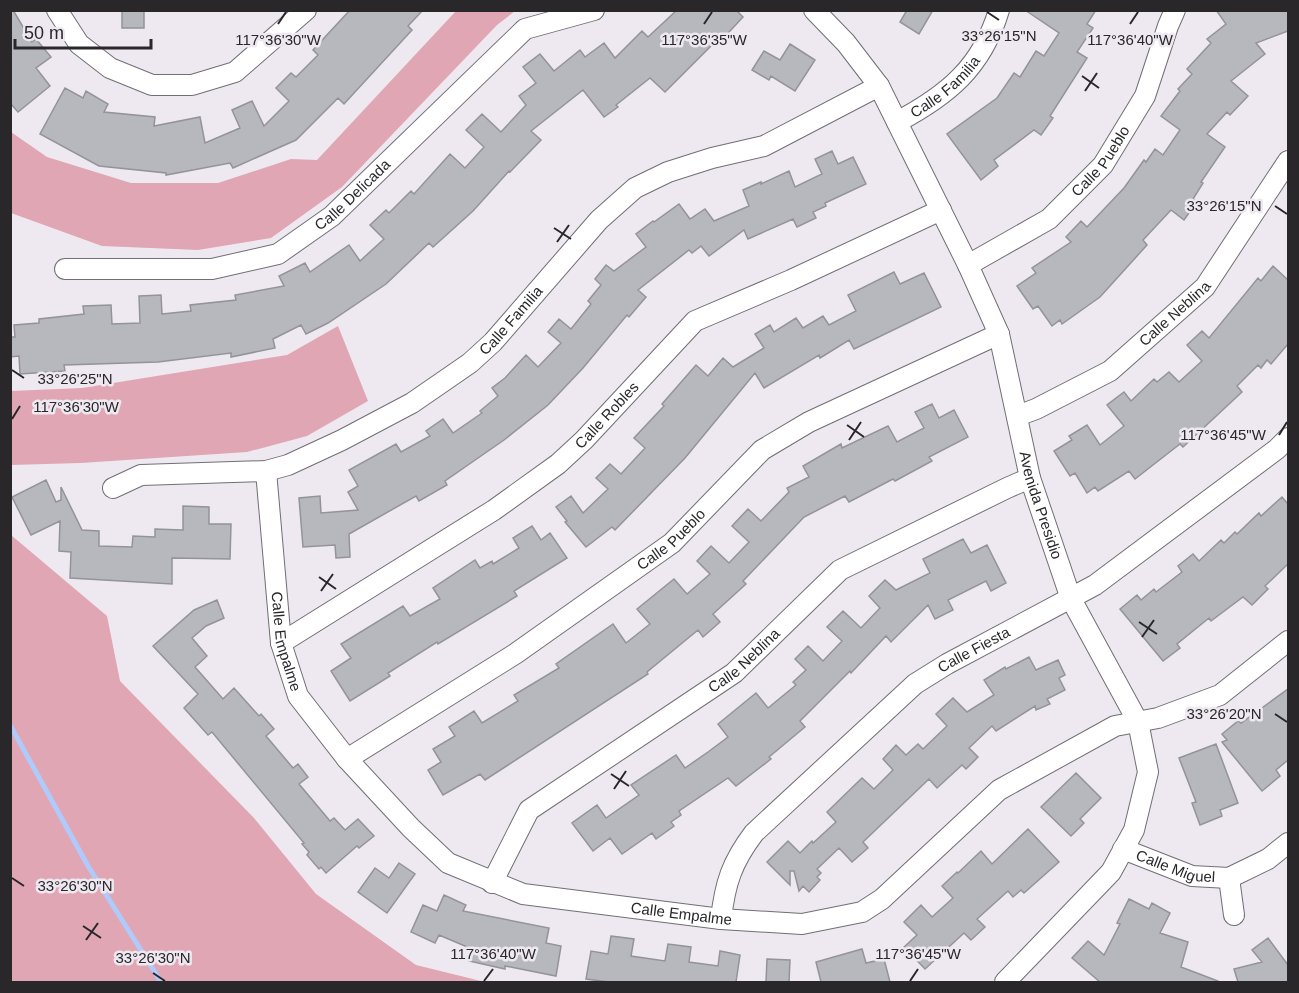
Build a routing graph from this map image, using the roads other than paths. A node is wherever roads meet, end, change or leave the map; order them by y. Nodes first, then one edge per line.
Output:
1 (57, 10) edge
2 (594, 10) edge
3 (814, 10) edge
4 (999, 10) edge
5 (1175, 10) edge
6 (304, 11) edge
7 (879, 86) junction
8 (897, 122) junction
9 (1288, 161) edge
10 (941, 210) junction
11 (968, 265) junction
12 (64, 270) dead end
13 (999, 334) junction
14 (1017, 416) junction
15 (1288, 438) edge
16 (266, 471) junction
17 (1030, 478) junction
18 (113, 489) dead end
19 (1071, 599) junction
20 (1288, 641) edge
21 (281, 643) junction
22 (1138, 722) junction
23 (347, 759) junction
24 (1288, 843) edge
25 (1123, 849) junction
26 (1229, 878) junction
27 (492, 883) junction
28 (1234, 915) dead end
29 (721, 919) junction
30 (1005, 982) edge

1 - 6 street
2 - 12 street, Calle Delicada
3 - 7 street, Avenida Presidio
4 - 8 street, Calle Familia
5 - 11 street, Calle Pueblo
7 - 8 street, Avenida Presidio
7 - 16 street, Calle Familia
8 - 10 street, Avenida Presidio
9 - 14 street, Calle Neblina
10 - 11 street, Avenida Presidio
10 - 21 street, Calle Robles
11 - 13 street, Avenida Presidio
13 - 14 street, Avenida Presidio
13 - 23 street, Calle Pueblo
14 - 17 street, Avenida Presidio
15 - 19 street, Calle Fiesta
16 - 18 street, Calle Familia
16 - 21 street, Calle Empalme
17 - 19 street, Avenida Presidio
17 - 27 street, Calle Neblina
19 - 22 street, Avenida Presidio
19 - 29 street, Calle Fiesta
20 - 22 street, Calle Empalme
21 - 23 street, Calle Empalme
22 - 25 street, Avenida Presidio
22 - 29 street, Calle Empalme
23 - 27 street, Calle Empalme
24 - 26 street, Calle Miguel
25 - 26 street, Calle Miguel
25 - 30 street, Avenida Presidio
26 - 28 street, Calle Miguel
27 - 29 street, Calle Empalme

